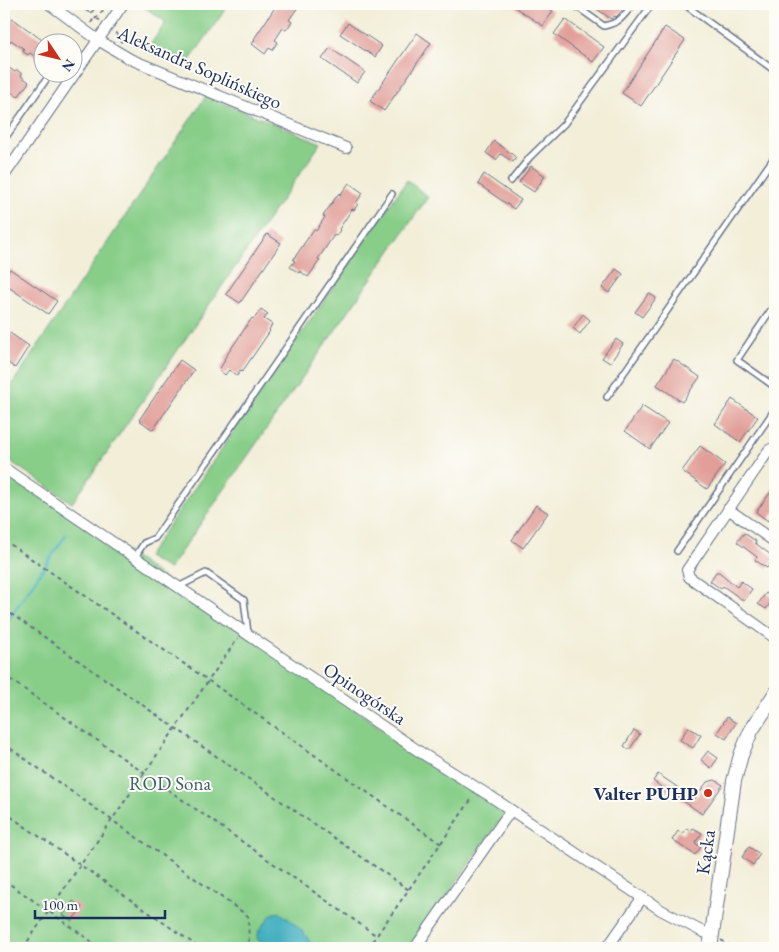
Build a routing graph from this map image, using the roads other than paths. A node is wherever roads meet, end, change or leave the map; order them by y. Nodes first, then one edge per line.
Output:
1 (49, 4) edge
2 (81, 4) edge
3 (94, 4) edge
4 (123, 4) edge
5 (573, 4) edge
6 (633, 4) edge
7 (652, 4) edge
8 (684, 4) edge
9 (98, 40) junction
10 (775, 71) edge
11 (44, 82) edge
12 (5, 138) edge
13 (346, 148) dead end
14 (775, 156) edge
15 (4, 176) edge
16 (511, 181) dead end
17 (392, 194) dead end
18 (775, 304) edge
19 (775, 387) edge
20 (607, 397) dead end
21 (775, 409) edge
22 (775, 447) edge
23 (4, 468) edge
24 (728, 509) junction
25 (775, 542) edge
26 (677, 551) dead end
27 (134, 557) junction
28 (178, 587) junction
29 (246, 632) junction
30 (775, 638) edge
31 (775, 694) edge
32 (511, 810) junction
33 (642, 898) junction
34 (711, 941) edge
35 (415, 948) edge
36 (607, 948) edge

1 - 9 street, Aleksandra Soplińskiego
2 - 3 lane
4 - 9 street
5 - 6 lane
7 - 16 lane
8 - 10 lane
9 - 13 street, Aleksandra Soplińskiego
9 - 15 street
11 - 12 lane
14 - 20 lane
17 - 27 lane
18 - 19 lane
21 - 26 lane
22 - 24 street
23 - 27 street, Opinogórska
24 - 25 street
24 - 30 street
27 - 28 street, Opinogórska
28 - 29 street, Opinogórska
28 - 29 lane
29 - 32 street, Opinogórska
31 - 34 street, Kącka
32 - 33 street, Opinogórska
32 - 35 street
33 - 34 street, Opinogórska
33 - 36 street

